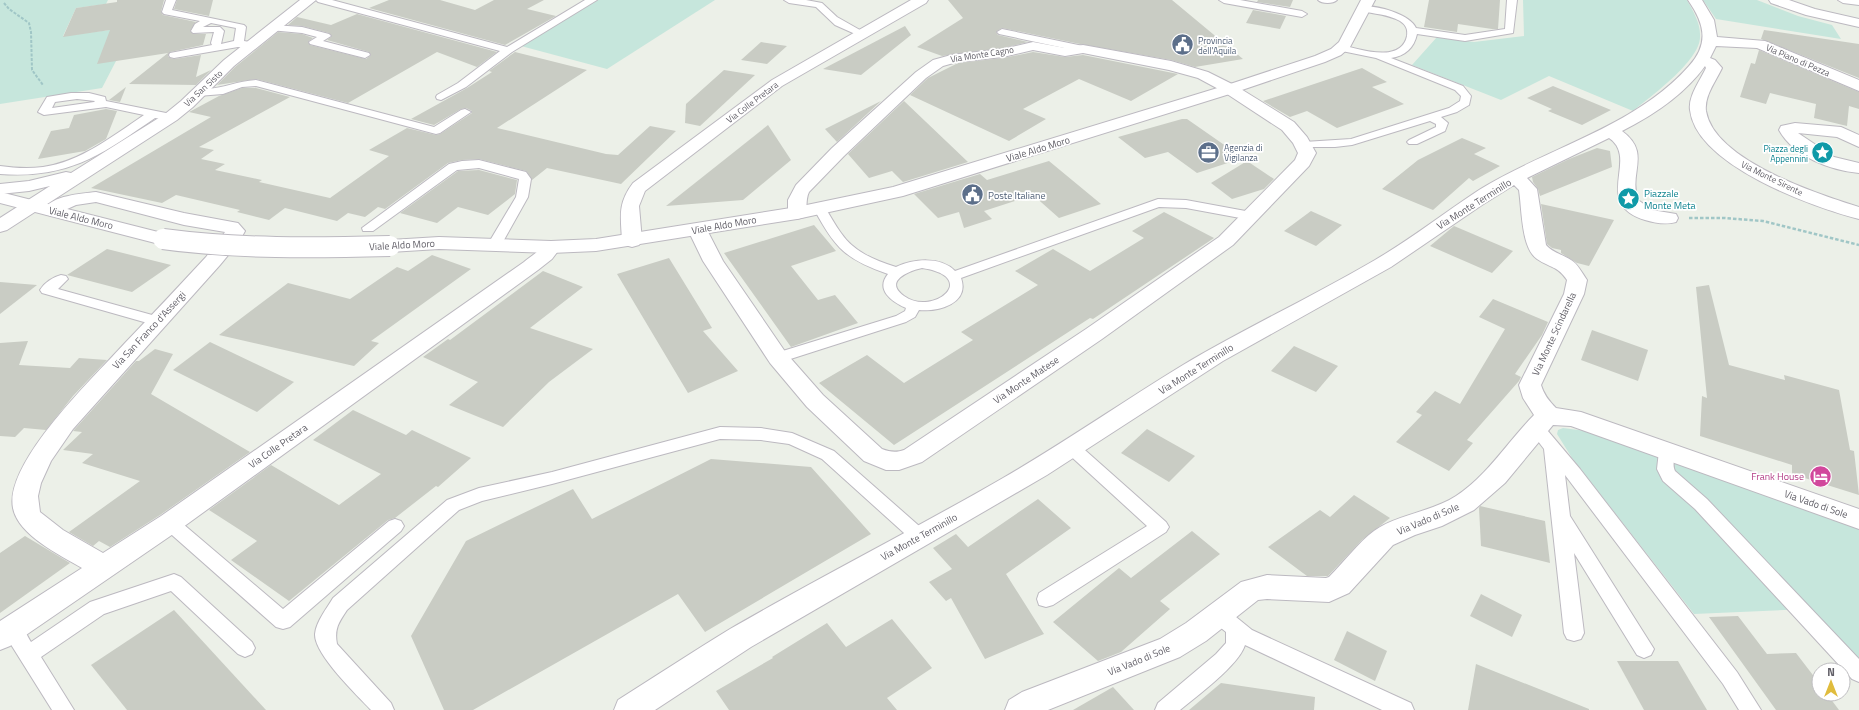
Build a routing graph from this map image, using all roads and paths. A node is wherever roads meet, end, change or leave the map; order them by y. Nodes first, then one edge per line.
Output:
1 (171, 0) edge
2 (309, 0) edge
3 (321, 0) edge
4 (364, 0) edge
5 (592, 0) edge
6 (789, 0) edge
7 (921, 0) edge
8 (1224, 0) edge
9 (1323, 0) edge
10 (1332, 0) edge
11 (1512, 0) edge
12 (1695, 0) edge
13 (1776, 0) edge
14 (1843, 0) edge
15 (1859, 2) edge
16 (4, 3) dead end
17 (1366, 4) edge
18 (347, 6) junction
19 (1302, 14) dead end
20 (209, 20) junction
21 (1859, 24) edge
22 (273, 28) junction
23 (1412, 30) junction
24 (1002, 32) dead end
25 (862, 34) junction
26 (216, 43) dead end
27 (246, 44) junction
28 (1341, 48) junction
29 (1083, 49) junction
30 (508, 50) junction
31 (1706, 50) junction
32 (174, 55) dead end
33 (365, 55) dead end
34 (1379, 56) junction
35 (1859, 86) edge
36 (1230, 89) junction
37 (198, 93) junction
38 (441, 97) dead end
39 (52, 99) joint
40 (465, 112) dead end
41 (153, 114) junction
42 (171, 117) junction
43 (1432, 117) junction
44 (1610, 131) junction
45 (1413, 142) dead end
46 (1859, 142) edge
47 (1304, 145) junction
48 (92, 168) junction
49 (1859, 168) edge
50 (0, 170) edge
51 (1515, 179) junction
52 (0, 189) edge
53 (0, 197) edge
54 (31, 206) junction
55 (820, 208) junction
56 (52, 210) junction
57 (797, 213) junction
58 (1859, 213) edge
59 (1251, 216) junction
60 (1669, 218) joint
61 (0, 226) edge
62 (368, 228) dead end
63 (698, 230) junction
64 (632, 240) junction
65 (495, 244) junction
66 (1859, 245) edge
67 (551, 247) junction
68 (896, 272) junction
69 (954, 276) junction
70 (61, 278) dead end
71 (915, 305) junction
72 (158, 321) junction
73 (778, 358) junction
74 (1546, 430) junction
75 (1071, 448) junction
76 (1667, 451) junction
77 (1561, 518) junction
78 (1859, 519) edge
79 (170, 523) junction
80 (395, 526) dead end
81 (920, 537) junction
82 (104, 567) junction
83 (1046, 599) dead end
84 (1226, 621) junction
85 (6, 633) edge
86 (1574, 633) dead end
87 (245, 648) dead end
88 (1644, 649) dead end
89 (29, 655) junction
90 (1859, 673) edge
91 (64, 710) edge
92 (384, 710) edge
93 (629, 710) edge
94 (1020, 710) edge
95 (1165, 710) edge
96 (1404, 710) edge
97 (1751, 710) edge

1 - 20 lane
2 - 22 street, Via San Sisto
3 - 18 lane
4 - 18 lane
5 - 30 lane
6 - 25 lane
7 - 25 street, Via Colle Pretara
8 - 19 lane
9 - 10 lane
11 - 23 lane
12 - 31 street
13 - 21 street
14 - 15 lane
16 - 39 path
17 - 23 lane
17 - 28 street, Viale Aldo Moro
18 - 30 lane
20 - 26 lane
20 - 27 lane
22 - 27 street, Via San Sisto
22 - 33 lane
23 - 34 lane
24 - 29 lane
25 - 64 street, Via Colle Pretara
27 - 32 lane
27 - 37 street, Via San Sisto
28 - 34 lane
28 - 36 street, Viale Aldo Moro
29 - 36 street, Via Monte Cagno
29 - 57 street, Via Monte Cagno
30 - 38 lane
31 - 35 street, Via Piano di Pezza
31 - 44 street, Via Monte Terminillo
31 - 58 street, Via Monte Sirente
34 - 43 lane
36 - 47 street
36 - 55 street, Viale Aldo Moro
37 - 40 lane
37 - 42 street, Via San Sisto
39 - 41 lane
41 - 42 lane
41 - 50 lane
42 - 48 street, Via San Sisto
43 - 45 lane
43 - 47 lane
44 - 51 street, Via Monte Terminillo
44 - 60 street
46 - 49 street
47 - 59 street, Via Monte Matese
48 - 52 street, Via San Sisto
48 - 54 street, Via San Sisto
51 - 74 street, Via Monte Scindarella
51 - 75 street, Via Monte Terminillo
53 - 54 street, Viale Aldo Moro
54 - 56 street, Viale Aldo Moro
54 - 61 street, Via San Sisto
55 - 57 street, Viale Aldo Moro
55 - 68 lane
56 - 65 street, Viale Aldo Moro, bridge
56 - 72 street, Via San Franco d'Assergi
57 - 63 street, Viale Aldo Moro
59 - 69 lane
59 - 73 street, Via Monte Matese
60 - 66 path
62 - 65 lane
63 - 64 street, Viale Aldo Moro
63 - 73 street, Via Monte Matese
64 - 67 street, Viale Aldo Moro
65 - 67 street, Viale Aldo Moro
67 - 79 street, Via Colle Pretara
68 - 69 lane
68 - 71 lane
69 - 71 lane
70 - 72 lane
71 - 73 lane
72 - 82 street, Via San Franco d'Assergi
74 - 76 street, Via Vado di Sole
74 - 77 lane
74 - 84 street, Via Vado di Sole
74 - 97 lane
75 - 81 street, Via Monte Terminillo
75 - 83 lane
76 - 78 street, Via Vado di Sole
76 - 90 lane
77 - 86 lane
77 - 88 lane
79 - 80 lane
79 - 82 street, Via Colle Pretara
81 - 92 lane
81 - 93 street, Via Monte Terminillo
82 - 85 street, Via Colle Pretara
84 - 94 street, Via Vado di Sole
84 - 95 lane
84 - 96 lane
85 - 89 lane
87 - 89 lane
89 - 91 lane

